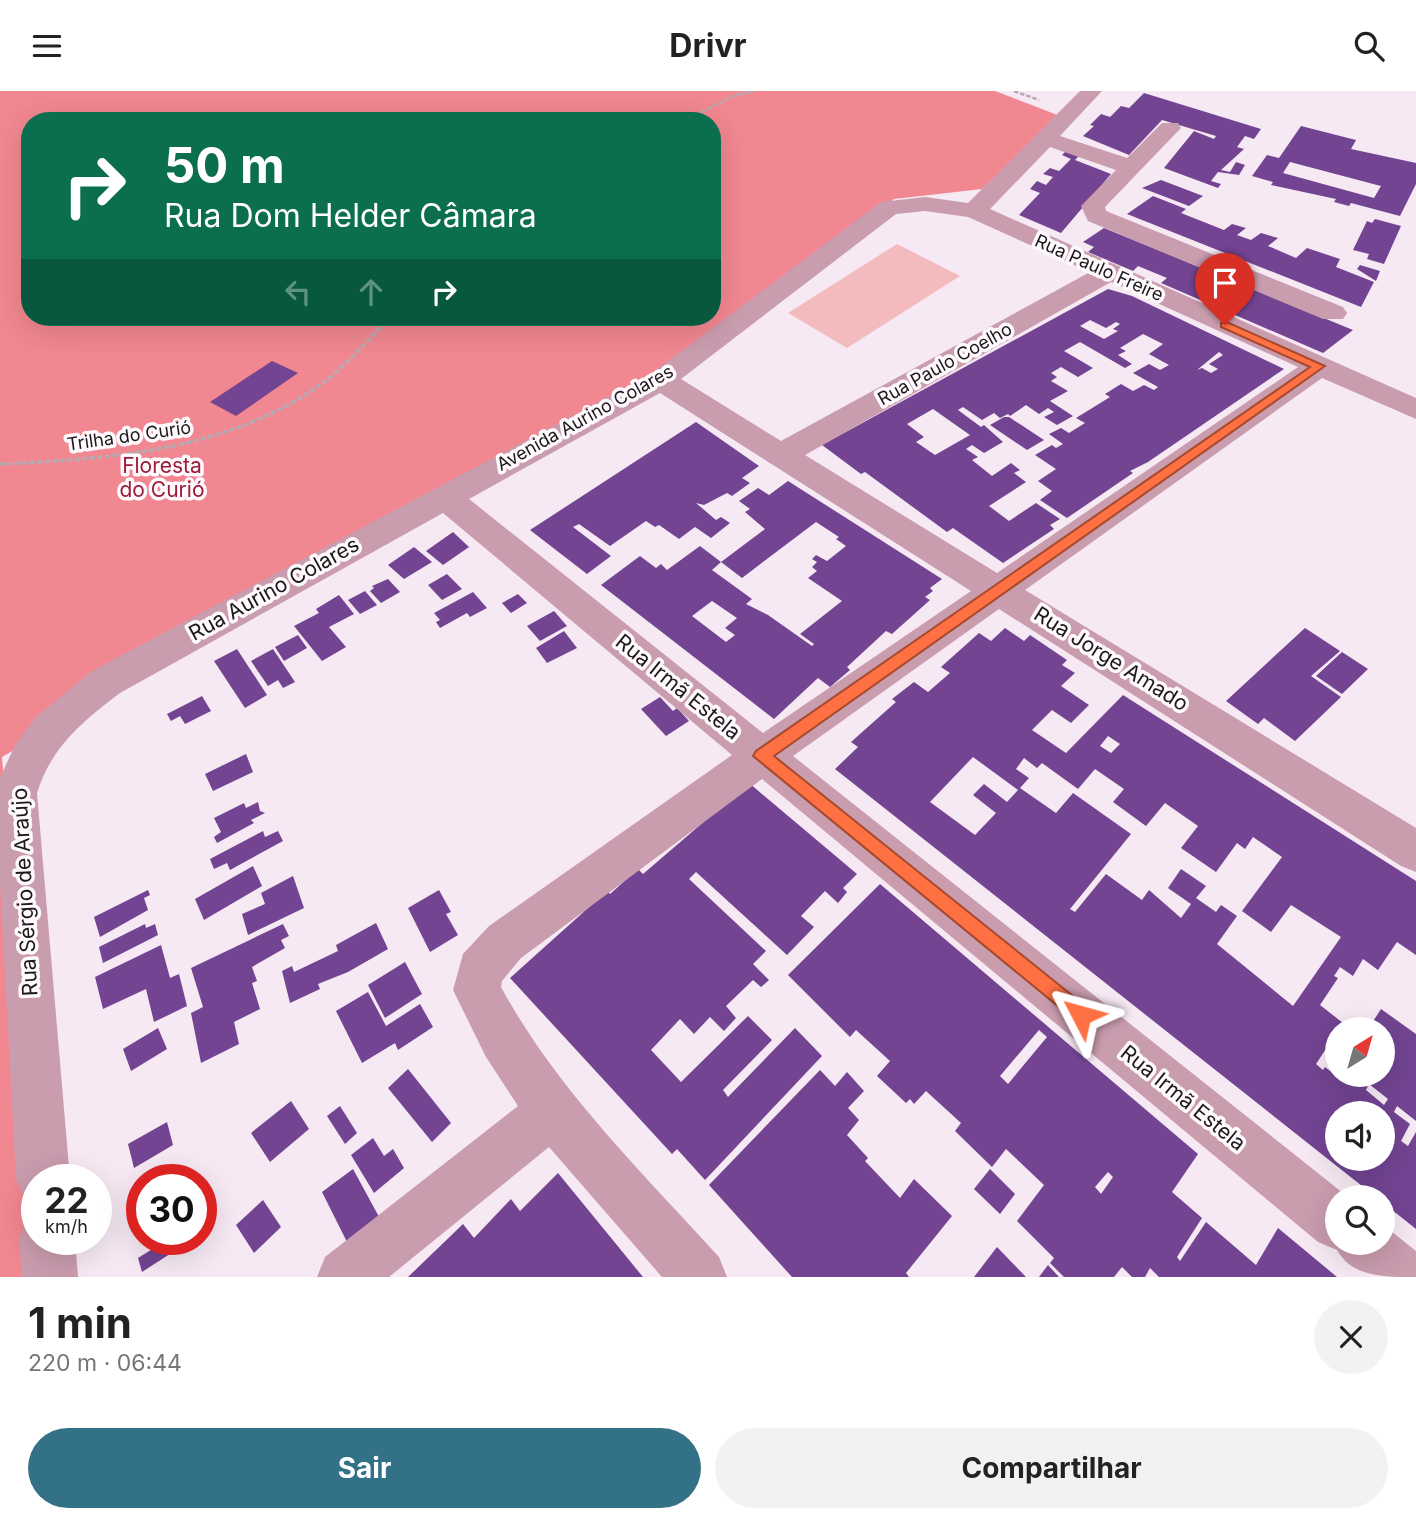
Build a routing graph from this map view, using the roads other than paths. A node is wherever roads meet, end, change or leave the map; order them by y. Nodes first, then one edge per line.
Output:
1 (1091, 91) edge
2 (1170, 128) dead end
3 (1046, 138) junction
4 (1133, 168) junction
5 (974, 211) junction
6 (1108, 273) junction
7 (1333, 313) dead end
8 (1319, 366) junction
9 (661, 380) junction
10 (1416, 409) edge
11 (782, 454) junction
12 (443, 496) junction
13 (1001, 590) junction
14 (106, 682) joint
15 (762, 756) junction
16 (1416, 852) edge
17 (552, 1112) junction
18 (42, 1164) edge
19 (1325, 1213) edge
20 (48, 1255) edge
21 (1377, 1255) edge
22 (50, 1277) edge
23 (345, 1277) edge
24 (699, 1277) edge
25 (1404, 1277) edge

1 - 3 street
2 - 4 street
3 - 4 street
3 - 5 street
4 - 7 street
5 - 6 street, Rua Paulo Freire
5 - 9 street, Avenida Aurino Colares
6 - 8 street, Rua Paulo Freire
6 - 11 street, Rua Paulo Coelho
8 - 10 street, Rua Paulo Freire
8 - 13 street
9 - 11 street, Rua Jorge Amado
9 - 12 street, Avenida Aurino Colares
11 - 13 street, Rua Jorge Amado
12 - 14 street, Rua Aurino Colares
12 - 15 street, Rua Irmã Estela
13 - 15 street
13 - 16 street, Rua Jorge Amado
14 - 18 street, Rua Sérgio de Araújo
15 - 17 street
15 - 19 street, Rua Irmã Estela
17 - 23 street
17 - 24 street
20 - 22 street
21 - 25 street

